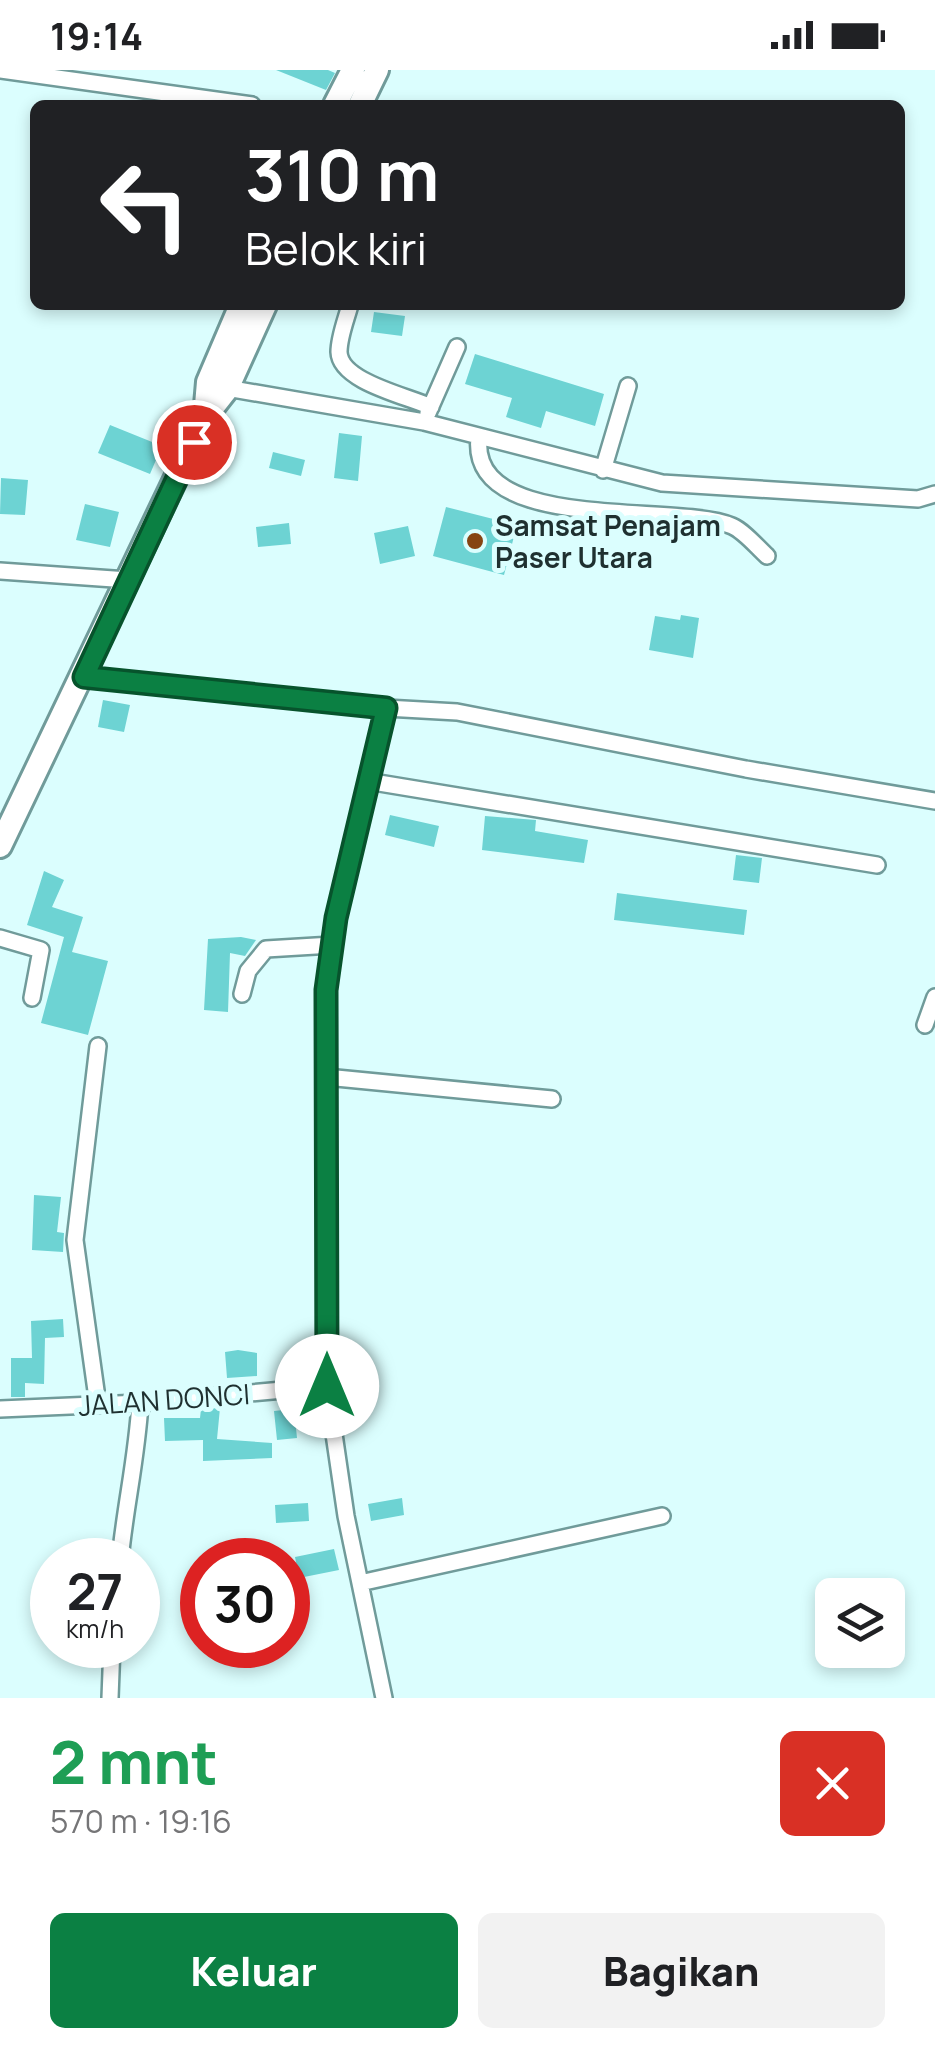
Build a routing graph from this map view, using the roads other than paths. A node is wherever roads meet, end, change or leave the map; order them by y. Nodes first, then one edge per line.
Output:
1 (0, 70) edge
2 (353, 70) edge
3 (377, 70) edge
4 (216, 100) edge
5 (338, 100) edge
6 (362, 100) edge
7 (240, 310) edge
8 (261, 310) edge
9 (349, 310) edge
10 (457, 348) dead end
11 (218, 385) junction
12 (628, 386) dead end
13 (427, 415) junction
14 (479, 437) junction
15 (603, 470) junction
16 (935, 494) edge
17 (767, 556) dead end
18 (0, 571) edge
19 (128, 580) junction
20 (84, 677) junction
21 (386, 708) junction
22 (367, 782) junction
23 (935, 801) edge
24 (0, 846) edge
25 (876, 866) dead end
26 (0, 938) edge
27 (332, 945) junction
28 (242, 994) dead end
29 (935, 997) edge
30 (32, 998) dead end
31 (925, 1025) dead end
32 (98, 1046) dead end
33 (326, 1077) junction
34 (552, 1099) dead end
35 (327, 1386) junction
36 (140, 1403) junction
37 (98, 1405) junction
38 (0, 1409) edge
39 (662, 1516) dead end
40 (122, 1538) edge
41 (360, 1583) junction
42 (111, 1668) edge
43 (110, 1698) edge
44 (384, 1698) edge

1 - 4 street
2 - 5 highway
3 - 6 highway
7 - 11 highway
8 - 11 highway
9 - 13 street
10 - 13 street
11 - 13 street
11 - 19 highway
12 - 15 street
13 - 14 street
14 - 15 street
14 - 17 street
15 - 16 street
18 - 19 street
19 - 20 highway
20 - 21 street
20 - 24 highway
21 - 22 street
21 - 23 street
22 - 25 street
22 - 27 street
26 - 30 street
27 - 28 street
27 - 33 street
29 - 31 street
32 - 37 street
33 - 34 street
33 - 35 street
35 - 36 street, JALAN DONCI
35 - 41 street
36 - 37 street, JALAN DONCI
36 - 40 street
37 - 38 street, JALAN DONCI
39 - 41 street
41 - 44 street
42 - 43 street

